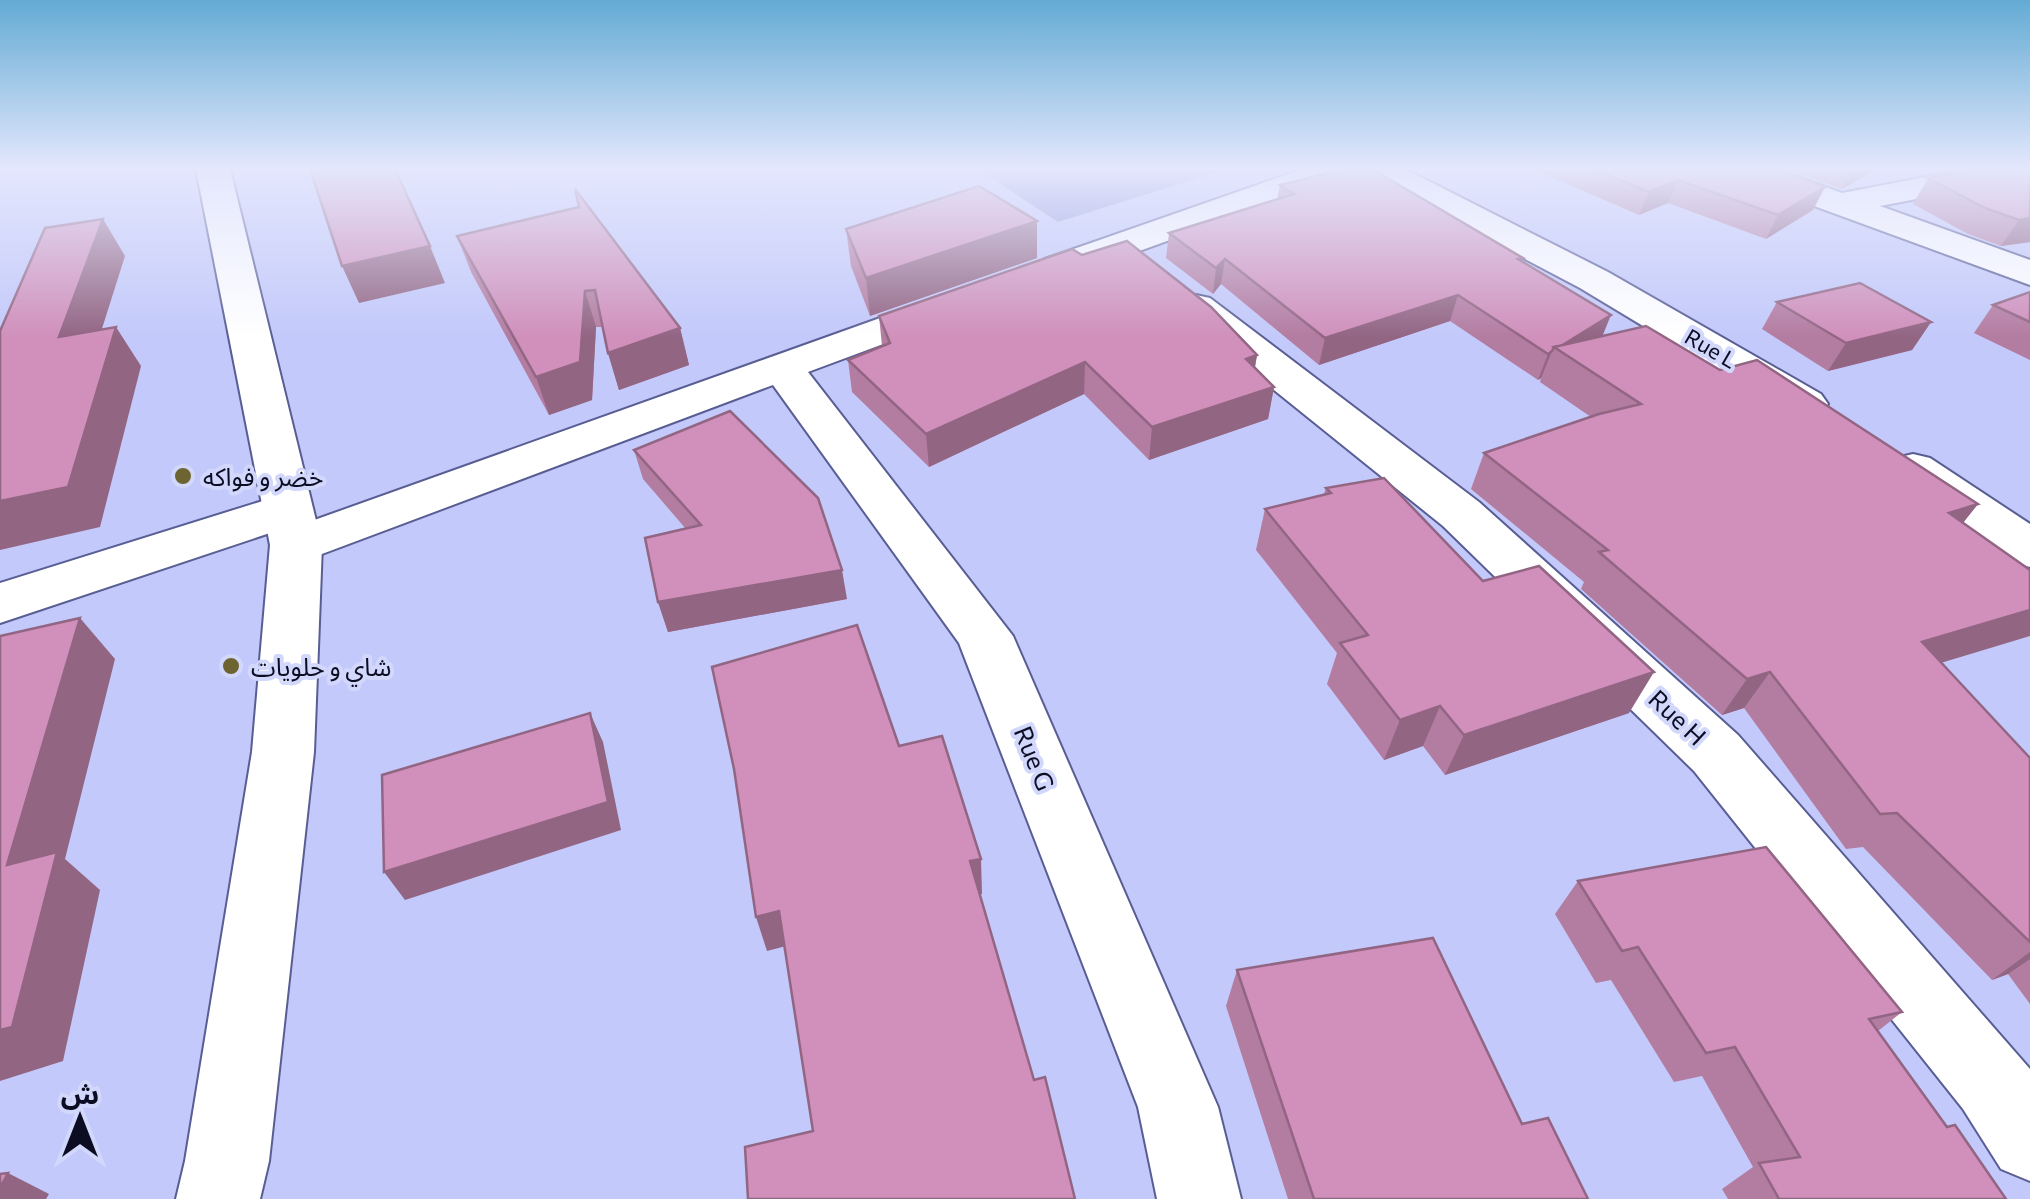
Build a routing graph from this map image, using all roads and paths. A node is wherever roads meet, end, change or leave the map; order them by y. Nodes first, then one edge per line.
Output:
1 (226, 225) edge
2 (1177, 225) edge
3 (1487, 225) edge
4 (1900, 225) edge
5 (1120, 245) junction
6 (2030, 273) edge
7 (780, 365) junction
8 (292, 527) junction
9 (2030, 548) edge
10 (0, 603) edge
11 (2030, 1140) edge
12 (218, 1199) edge
13 (1199, 1199) edge

1 - 8 street
2 - 5 street
3 - 9 street, Rue L
4 - 6 street
5 - 7 street
5 - 11 street, Rue H
7 - 8 street
7 - 13 street, Rue G
8 - 10 street
8 - 12 street

